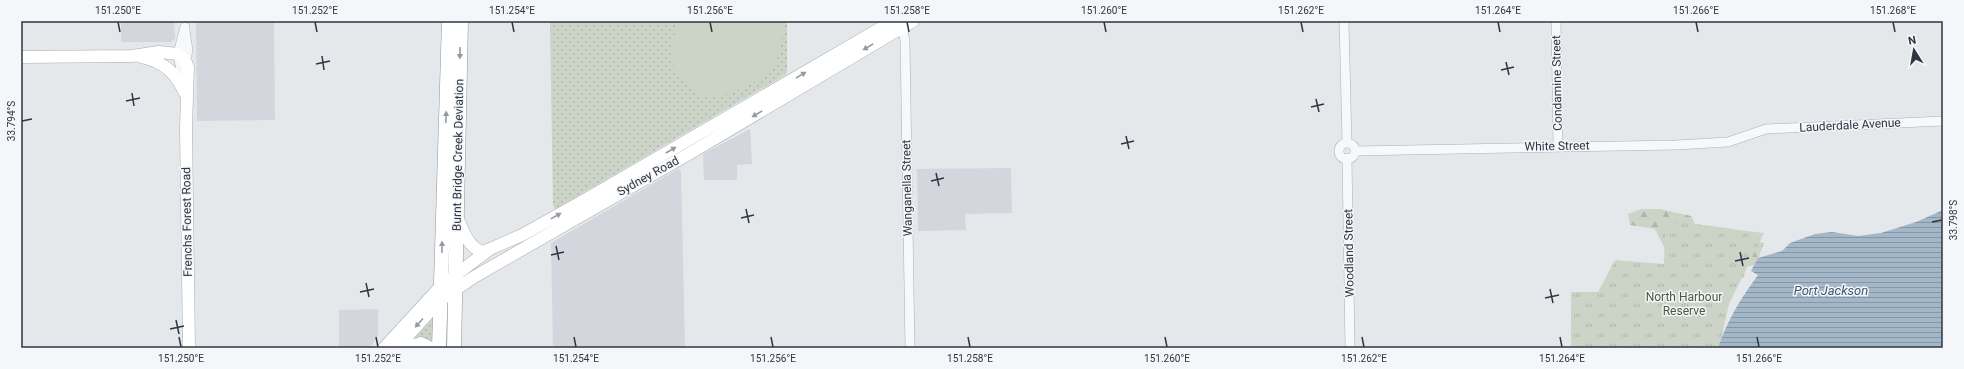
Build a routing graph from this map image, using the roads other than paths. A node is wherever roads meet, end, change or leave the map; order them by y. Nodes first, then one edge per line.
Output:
1 (448, 21) edge
2 (461, 21) edge
3 (913, 21) edge
4 (1344, 21) edge
5 (1556, 21) edge
6 (185, 24) edge
7 (898, 24) edge
8 (132, 56) junction
9 (21, 57) edge
10 (181, 59) junction
11 (164, 65) junction
12 (181, 84) junction
13 (186, 95) junction
14 (1943, 121) edge
15 (1757, 132) joint
16 (686, 141) junction
17 (1347, 143) junction
18 (1558, 146) junction
19 (1355, 150) junction
20 (692, 152) junction
21 (1347, 158) junction
22 (457, 218) junction
23 (490, 249) junction
24 (456, 274) junction
25 (455, 289) junction
26 (441, 293) junction
27 (189, 348) edge
28 (384, 348) edge
29 (396, 348) edge
30 (405, 348) edge
31 (432, 348) edge
32 (439, 348) edge
33 (454, 348) edge
34 (910, 348) edge
35 (1350, 348) edge

26 -> 1 highway, Burnt Bridge Creek Deviation
2 -> 22 highway, Burnt Bridge Creek Deviation
3 - 7 main road, Sydney Road
4 - 17 street
5 - 18 street, Condamine Street
6 - 10 street
16 -> 7 main road, Sydney Road
7 -> 20 main road, Sydney Road
7 - 34 street, Wanganella Street
8 - 9 main road, Frenchs Forest Road
8 - 10 main road, Frenchs Forest Road
8 - 11 main road, Frenchs Forest Road
10 - 11 main road
10 - 12 street
10 - 13 main road, Frenchs Forest Road
11 - 12 main road, Frenchs Forest Road
12 - 13 main road, Frenchs Forest Road
13 - 27 main road, Frenchs Forest Road
14 - 15 street, Lauderdale Avenue
15 - 18 street, White Street
16 - 20 main road
23 -> 16 main road, Sydney Road
17 - 19 street
17 - 21 street
18 - 19 street, White Street
19 - 21 street
20 - 25 main road, Sydney Road
21 - 35 street, Woodland Street
22 - 23 main road
22 - 24 highway, Burnt Bridge Creek Deviation
23 - 24 main road, Sydney Road
24 - 25 highway, Burnt Bridge Creek Deviation
24 - 26 main road, Sydney Road
25 - 26 main road, Sydney Road
25 - 33 highway, Burnt Bridge Creek Deviation
26 - 28 main road, Sydney Road
26 -> 29 main road, Sydney Road
26 - 32 highway, Burnt Bridge Creek Deviation
30 - 31 main road

